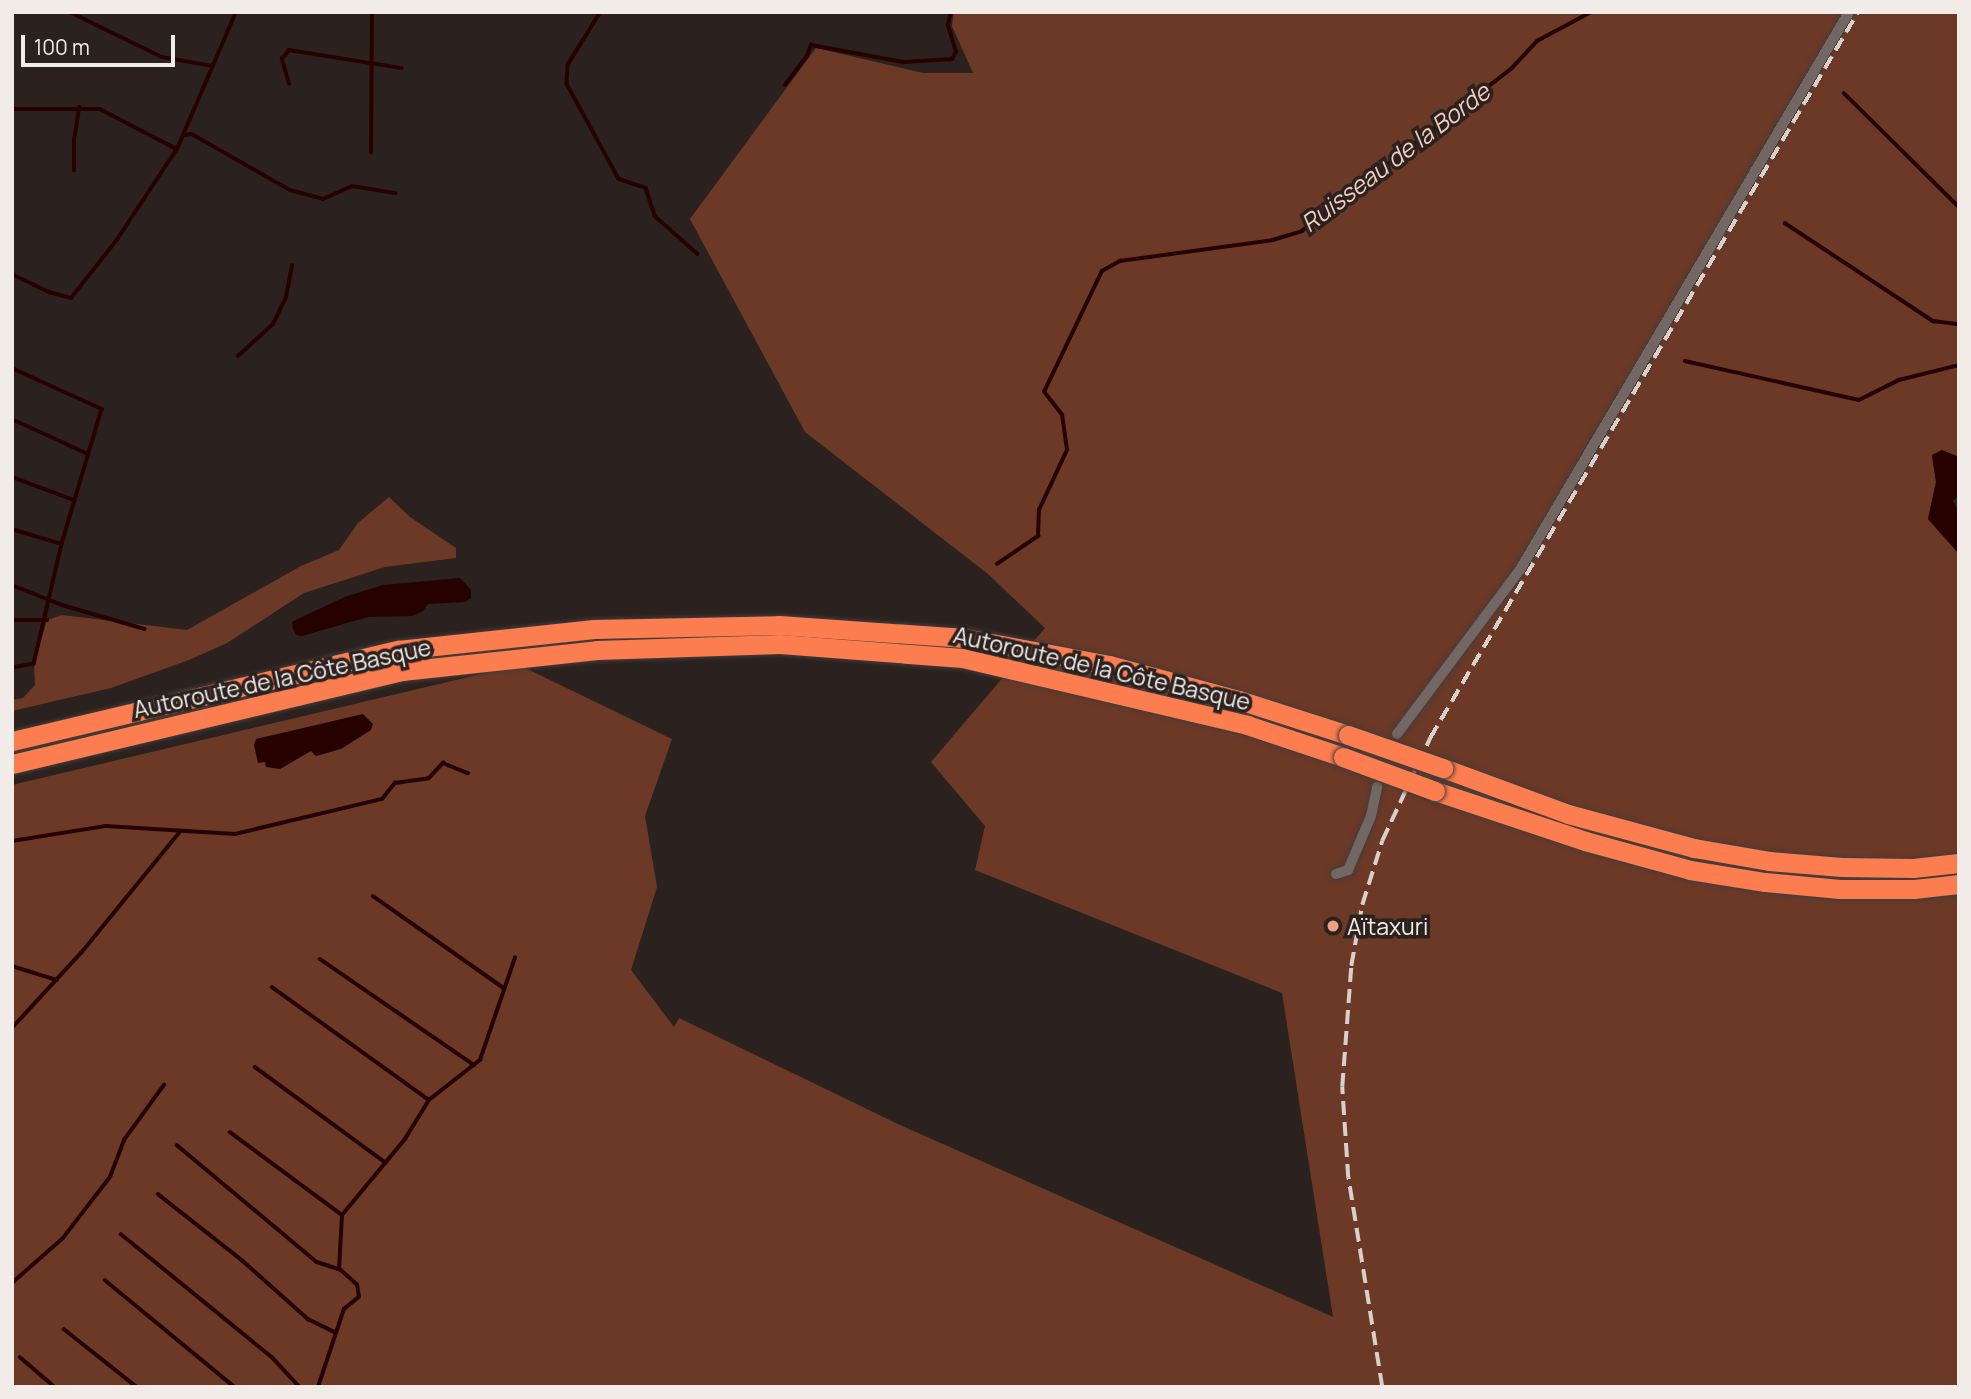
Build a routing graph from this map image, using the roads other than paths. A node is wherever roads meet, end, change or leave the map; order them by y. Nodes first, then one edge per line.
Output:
1 (1849, 12) edge
2 (1397, 734) dead end
3 (12, 741) edge
4 (12, 764) edge
5 (1377, 787) dead end
6 (1959, 863) edge
7 (1336, 874) dead end
8 (1959, 884) edge

1 - 2 street
3 - 6 highway, Autoroute de la Côte Basque, bridge
4 - 8 highway, Autoroute de la Côte Basque, bridge
5 - 7 street

